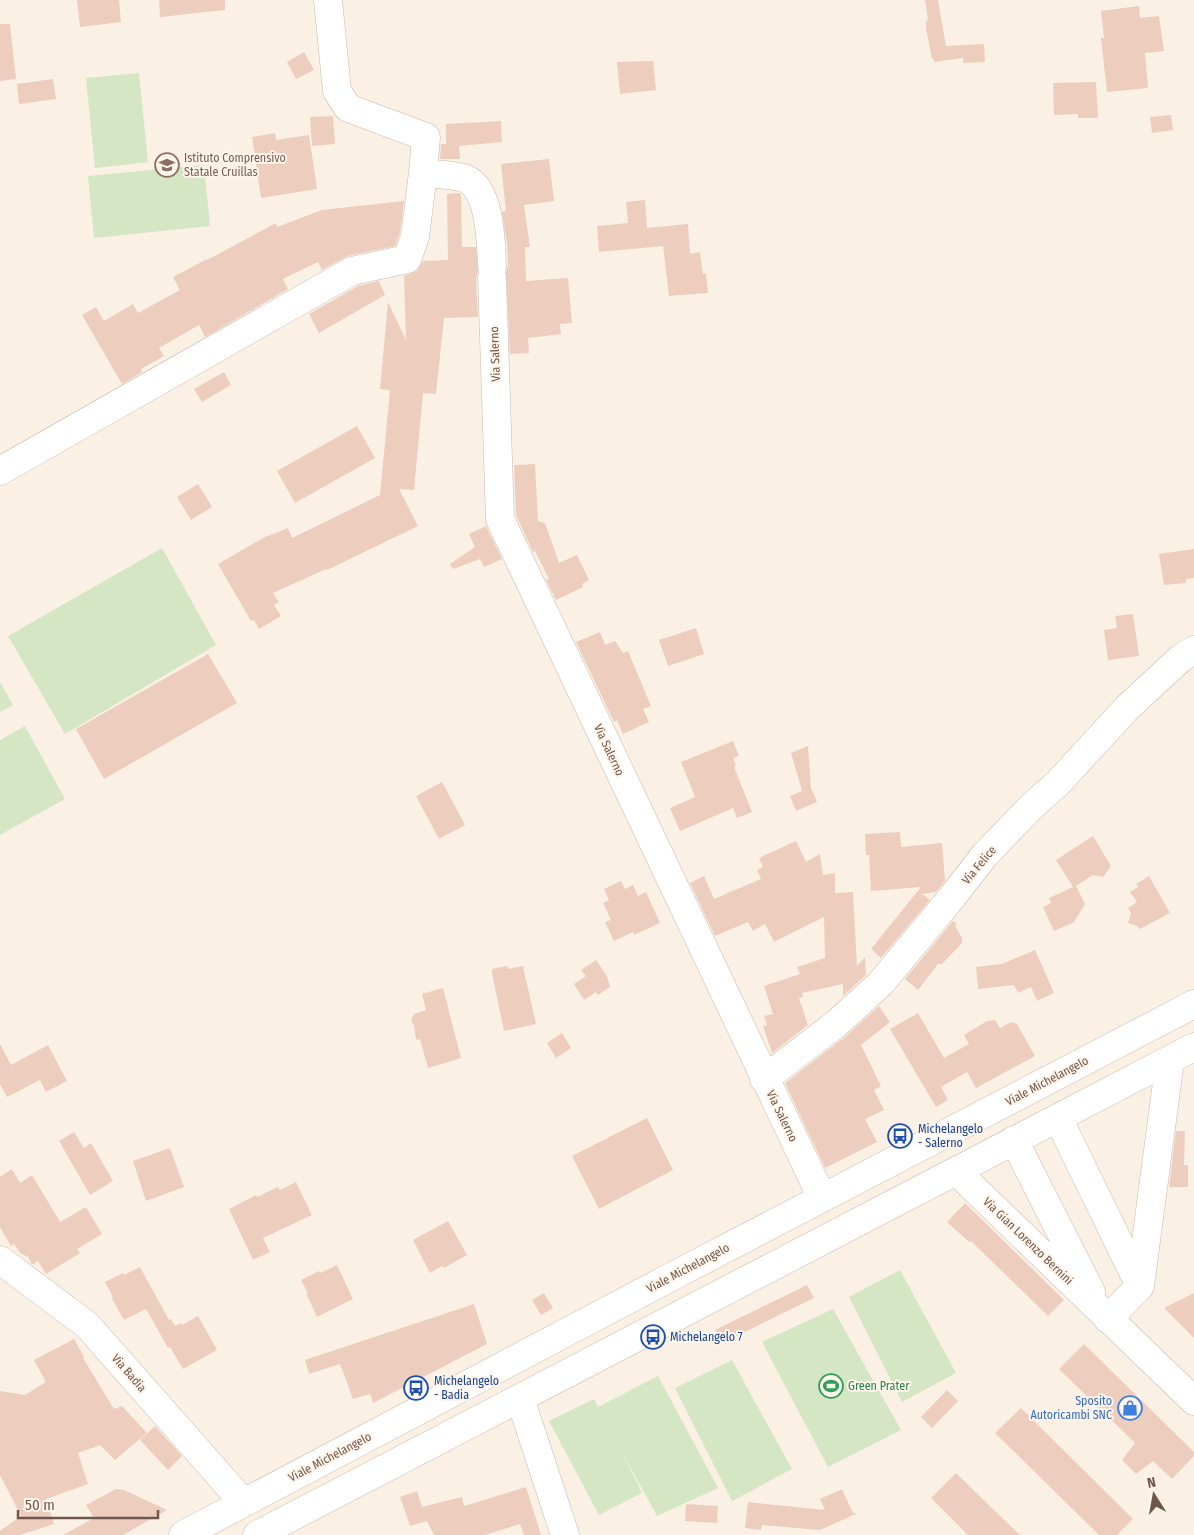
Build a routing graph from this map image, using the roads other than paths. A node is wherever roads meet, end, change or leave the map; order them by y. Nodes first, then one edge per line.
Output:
1 (328, 0) edge
2 (423, 173) junction
3 (0, 471) edge
4 (1194, 650) edge
5 (1194, 1004) edge
6 (1194, 1047) edge
7 (1170, 1060) junction
8 (764, 1079) junction
9 (1058, 1118) junction
10 (1014, 1140) junction
11 (956, 1170) junction
12 (822, 1198) junction
13 (0, 1260) edge
14 (670, 1277) junction
15 (1140, 1286) junction
16 (688, 1310) junction
17 (1104, 1315) junction
18 (520, 1398) junction
19 (1194, 1401) edge
20 (243, 1502) junction
21 (277, 1531) edge
22 (183, 1535) edge
23 (564, 1535) edge

1 - 2 street
2 - 3 street
2 - 8 street, Via Salerno
4 - 8 street, Via Felice
5 - 12 street, Viale Michelangelo
6 - 7 street
7 - 9 street
7 - 15 street
8 - 12 street, Via Salerno
9 - 10 street
9 - 15 street
10 - 11 street
10 - 17 street, Via Gian Lorenzo Bernini
11 - 16 street
11 - 17 street, Via Gian Lorenzo Bernini
12 - 14 street, Viale Michelangelo
13 - 20 street, Via Badia
14 - 16 street
14 - 20 street, Viale Michelangelo
15 - 17 street
16 - 18 street
17 - 19 street, Via Gian Lorenzo Bernini
18 - 21 street
18 - 23 street
20 - 22 street, Viale Michelangelo

